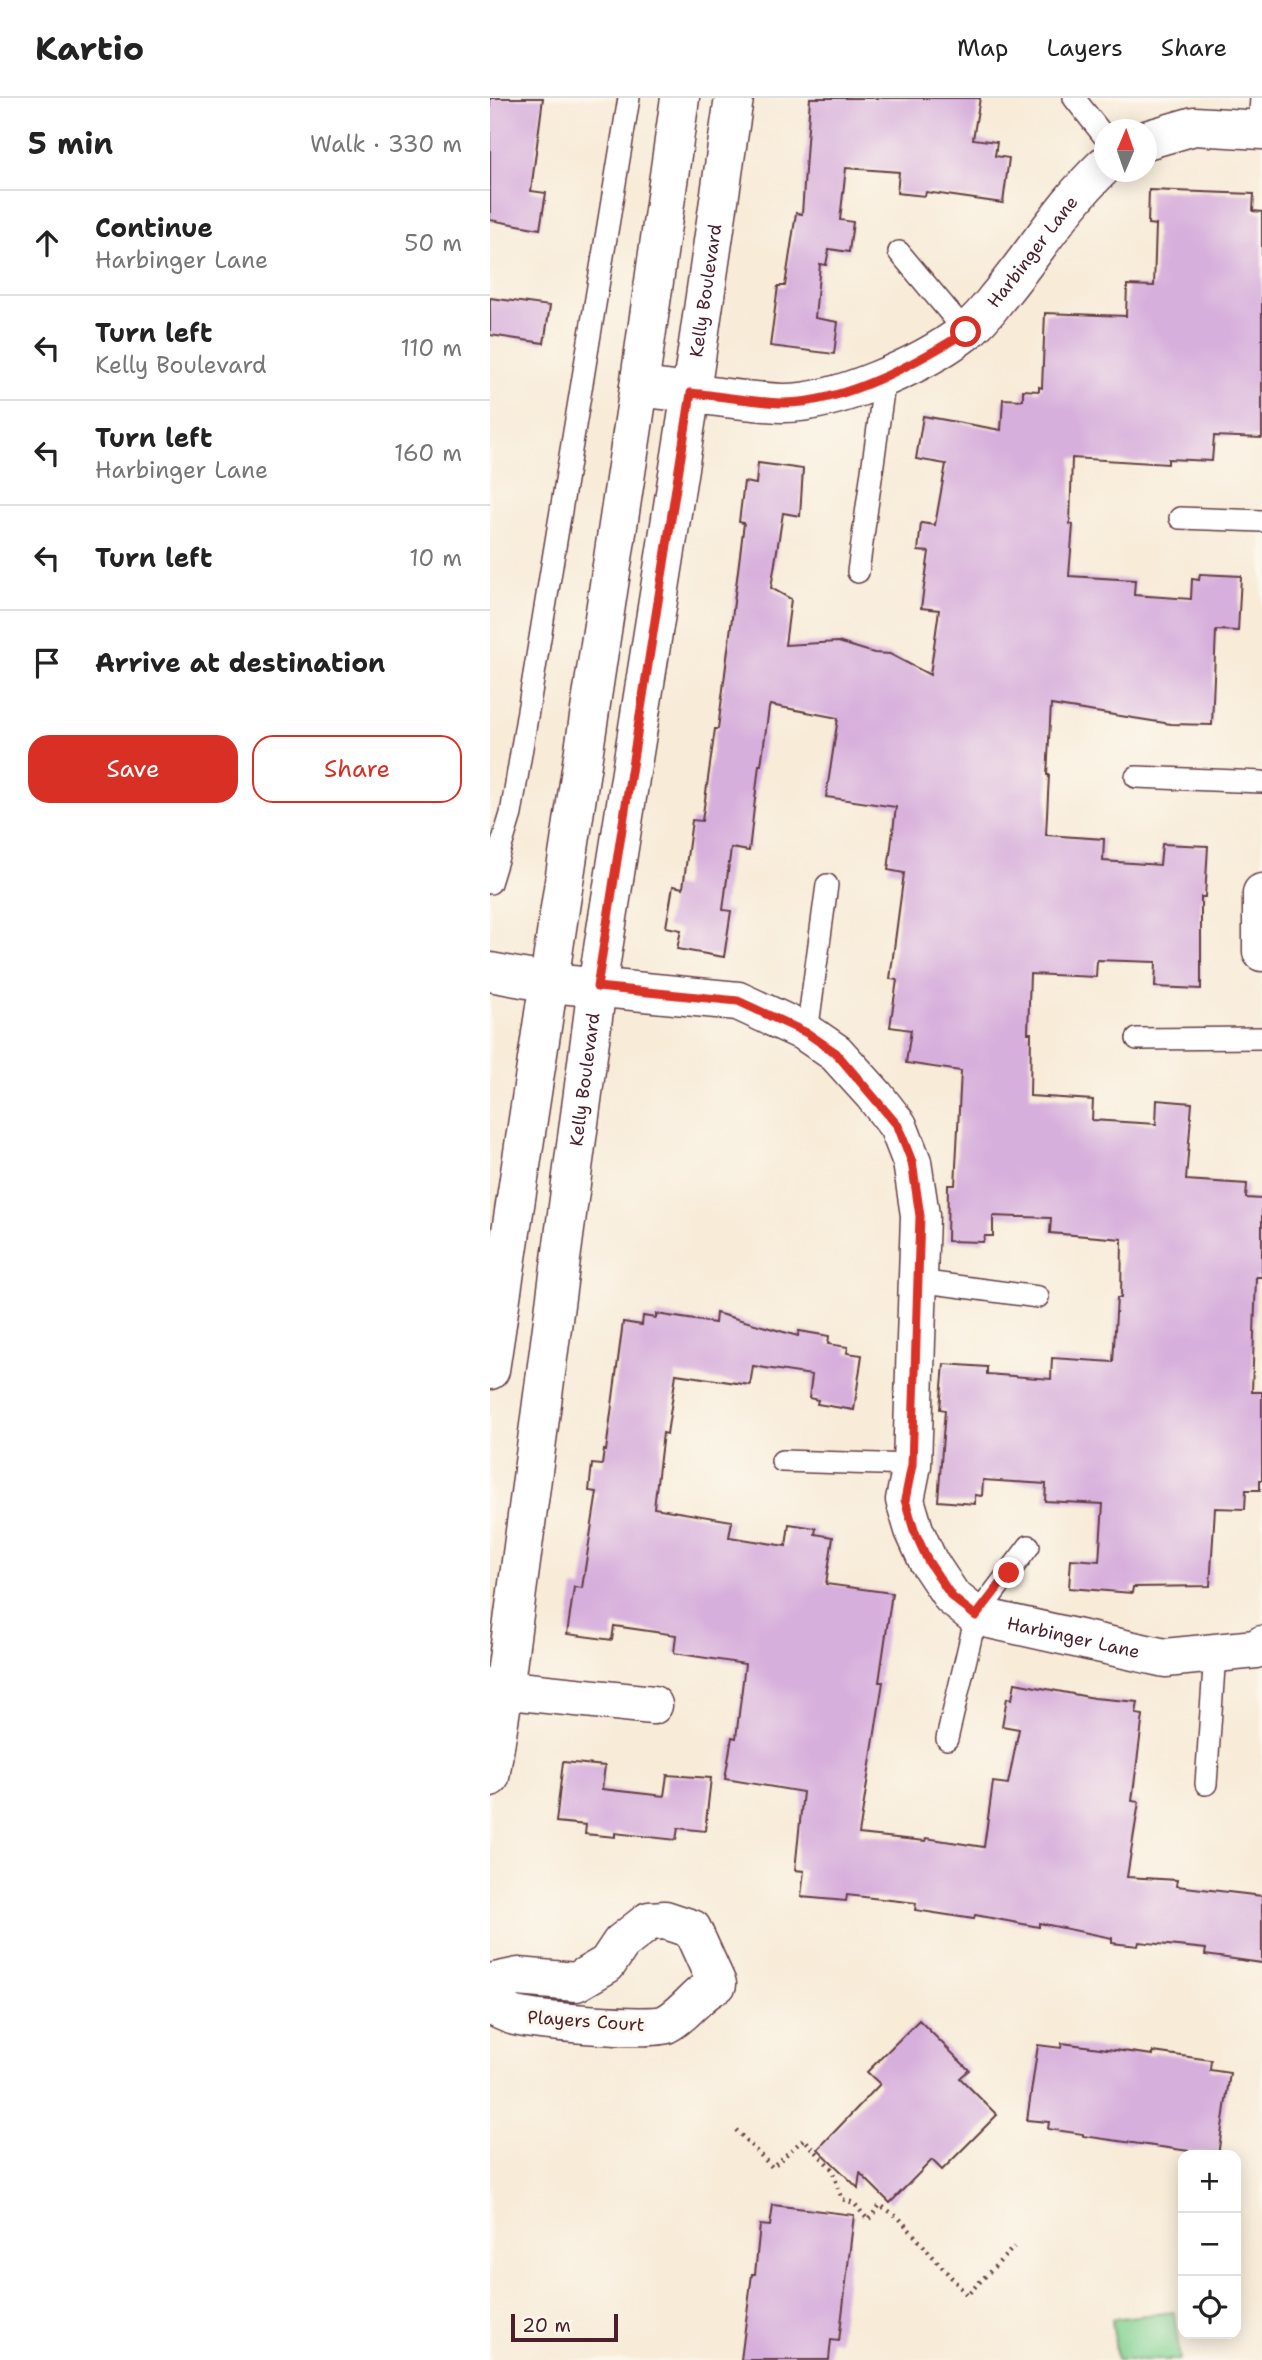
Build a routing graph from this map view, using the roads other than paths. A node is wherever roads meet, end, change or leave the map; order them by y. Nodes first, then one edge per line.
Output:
1 (629, 98) edge
2 (680, 98) edge
3 (734, 98) edge
4 (1074, 98) edge
5 (1261, 119) edge
6 (1094, 123) edge
7 (1157, 137) edge
8 (1094, 175) edge
9 (899, 252) dead end
10 (966, 332) junction
11 (885, 377) junction
12 (639, 387) junction
13 (691, 393) junction
14 (1180, 518) dead end
15 (1262, 521) edge
16 (858, 572) dead end
17 (1136, 778) dead end
18 (1262, 782) edge
19 (490, 883) edge
20 (827, 886) dead end
21 (1262, 893) edge
22 (1262, 907) edge
23 (1262, 952) edge
24 (490, 972) edge
25 (550, 983) junction
26 (597, 987) junction
27 (807, 1033) junction
28 (1262, 1038) edge
29 (1137, 1039) dead end
30 (918, 1281) junction
31 (1038, 1297) dead end
32 (490, 1370) edge
33 (782, 1461) dead end
34 (912, 1465) junction
35 (1029, 1546) dead end
36 (976, 1616) junction
37 (1262, 1645) edge
38 (1215, 1653) junction
39 (497, 1689) edge
40 (653, 1705) dead end
41 (947, 1739) dead end
42 (490, 1777) edge
43 (1206, 1784) dead end
44 (490, 1983) edge
45 (490, 2005) edge

1 - 19 lane
2 - 12 main road
3 - 13 main road, Kelly Boulevard
4 - 6 lane
5 - 7 main road
8 - 10 main road, Harbinger Lane
9 - 10 lane
10 - 11 main road, Harbinger Lane
11 - 13 main road, Harbinger Lane
11 - 16 lane
12 - 13 main road, Harbinger Lane
12 - 25 main road
13 - 26 main road, Kelly Boulevard
14 - 15 lane
17 - 18 lane
20 - 27 lane
21 - 22 main road
22 - 23 main road
24 - 25 main road, Harbinger Lane
25 - 26 main road, Harbinger Lane
25 - 32 main road
26 - 27 main road, Harbinger Lane
26 - 39 main road, Kelly Boulevard
27 - 30 main road, Harbinger Lane
28 - 29 lane
30 - 31 lane
30 - 34 main road, Harbinger Lane
33 - 34 lane
34 - 36 main road, Harbinger Lane
35 - 36 lane
36 - 38 main road, Harbinger Lane
36 - 41 lane
37 - 38 main road, Harbinger Lane
38 - 43 lane
39 - 40 main road
39 - 42 main road, Kelly Boulevard
44 - 45 main road, Players Court

